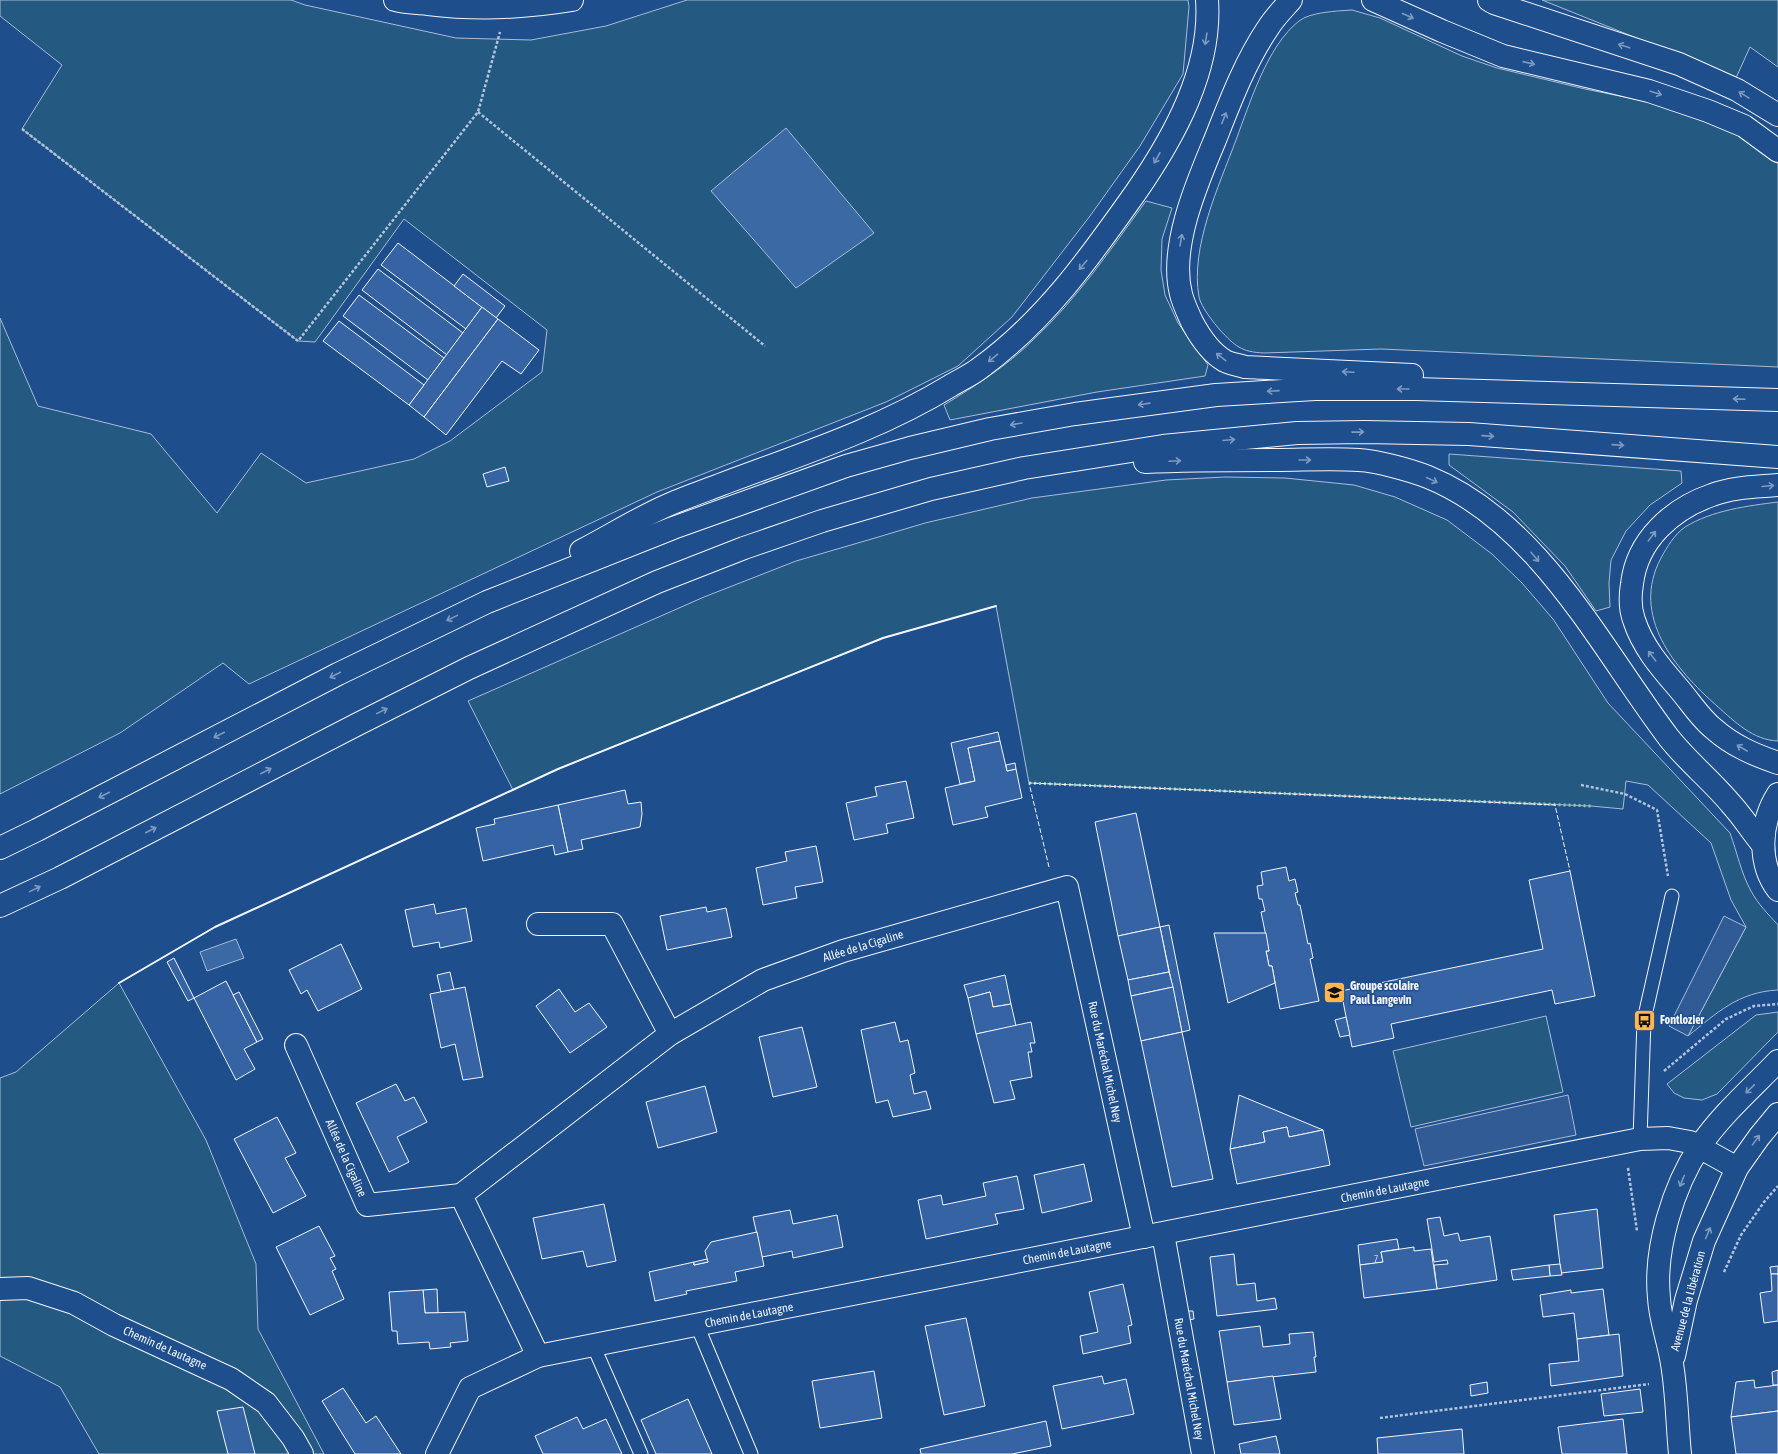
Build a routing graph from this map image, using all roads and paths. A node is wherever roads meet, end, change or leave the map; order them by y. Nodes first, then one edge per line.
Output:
1 (395, 0) edge
2 (572, 0) edge
3 (1207, 0) edge
4 (1291, 0) edge
5 (1373, 0) edge
6 (1489, 0) edge
7 (507, 8) junction
8 (478, 112) junction
9 (1778, 115) edge
10 (22, 129) dead end
11 (1778, 151) edge
12 (765, 346) dead end
13 (1610, 394) junction
14 (1778, 400) edge
15 (1778, 457) edge
16 (1024, 468) junction
17 (1778, 485) edge
18 (487, 602) junction
19 (1778, 763) edge
20 (1581, 785) dead end
21 (1778, 794) edge
22 (1763, 845) junction
23 (0, 848) edge
24 (1067, 887) joint
25 (1778, 890) edge
26 (1672, 896) joint
27 (0, 906) edge
28 (538, 924) dead end
29 (1778, 1004) edge
30 (670, 1034) junction
31 (296, 1045) dead end
32 (1778, 1061) edge
33 (1642, 1078) junction
34 (1778, 1114) edge
35 (1632, 1141) junction
36 (1700, 1146) junction
37 (1737, 1168) junction
38 (1778, 1186) edge
39 (461, 1194) junction
40 (1153, 1236) junction
41 (1637, 1236) dead end
42 (1722, 1278) dead end
43 (0, 1289) edge
44 (697, 1325) junction
45 (593, 1345) junction
46 (538, 1356) junction
47 (1673, 1373) junction
48 (1380, 1418) dead end
49 (302, 1454) edge
50 (437, 1454) edge
51 (642, 1454) edge
52 (751, 1454) edge
53 (1203, 1454) edge
54 (1680, 1454) edge

1 - 7 main road
2 - 7 main road
3 -> 18 main road
13 -> 4 main road
5 -> 11 main road
9 -> 6 main road
7 - 8 path
8 - 10 path
8 - 12 path
14 -> 13 main road
13 -> 18 main road
16 -> 15 main road
16 -> 22 main road
27 -> 16 main road
19 -> 17 main road
18 -> 23 main road
20 - 26 path
21 - 22 main road
22 - 25 main road
24 - 30 main road, Allée de la Cigaline
24 - 40 main road, Rue du Maréchal Michel Ney
26 - 33 lane
28 - 30 main road
29 - 33 path
30 - 39 main road, Allée de la Cigaline
31 - 39 main road, Allée de la Cigaline
32 -> 36 main road, Avenue de la Libération
33 - 35 lane
37 -> 34 main road, Avenue de la Libération
35 - 36 main road, Chemin de Lautagne
35 - 40 main road, Chemin de Lautagne
35 - 41 path
36 - 37 main road, Chemin de Lautagne
36 -> 47 main road, Avenue de la Libération
47 -> 37 main road, Avenue de la Libération
38 - 42 path
39 - 46 main road
40 - 44 main road, Chemin de Lautagne
40 - 53 main road, Rue du Maréchal Michel Ney
43 - 49 main road, Chemin de Lautagne
44 - 45 main road, Chemin de Lautagne
44 - 52 lane
45 - 46 main road, Chemin de Lautagne
45 - 51 lane
46 - 50 main road, Chemin de Lautagne
47 - 48 path
47 - 54 main road, Avenue de la Libération

